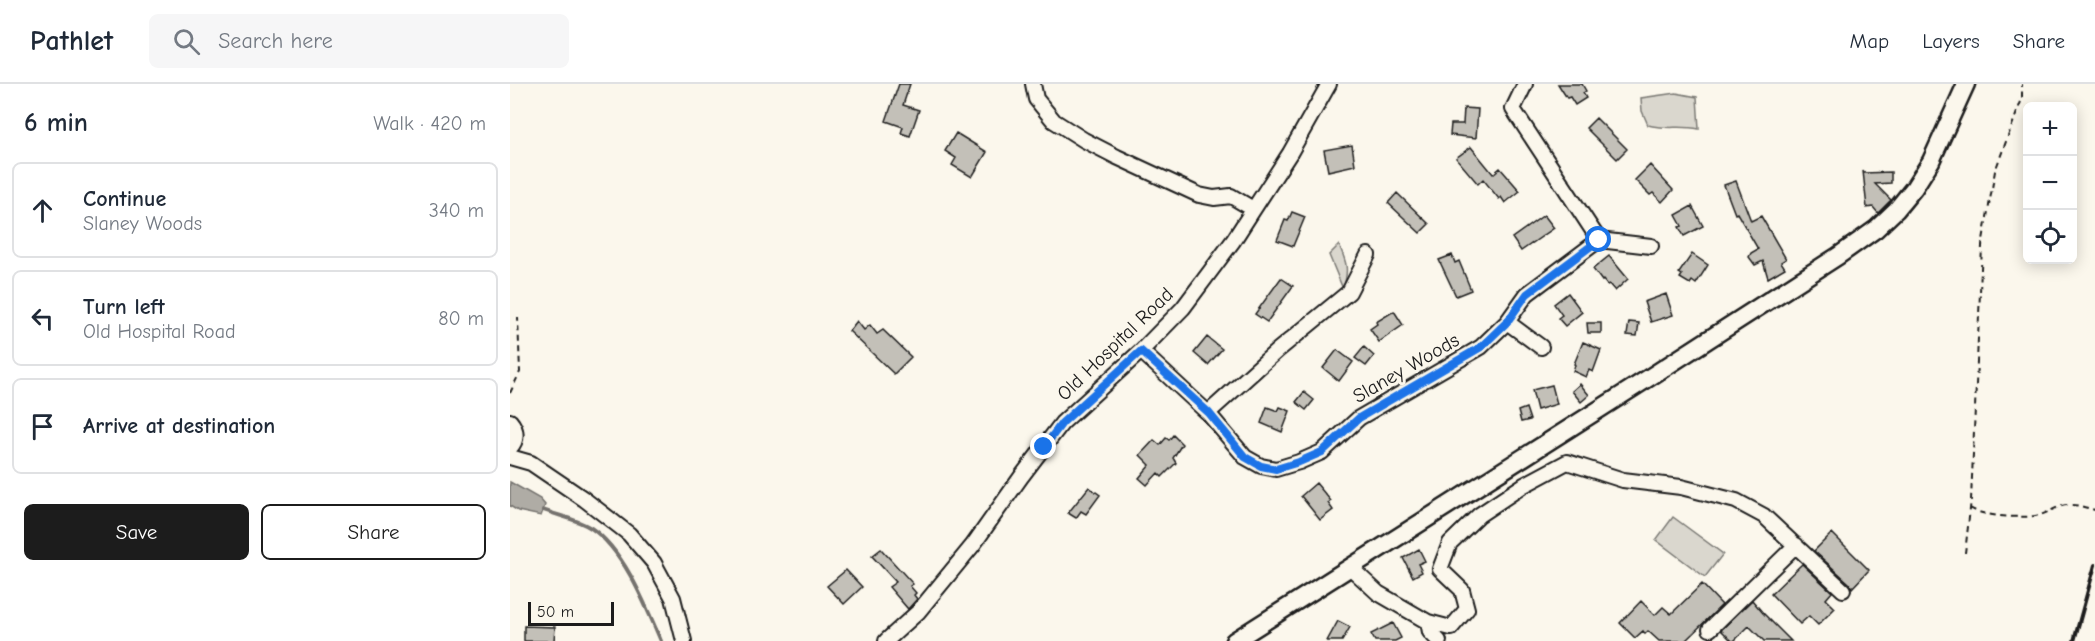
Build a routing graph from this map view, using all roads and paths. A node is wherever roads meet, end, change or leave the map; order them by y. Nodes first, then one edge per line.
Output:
1 (1033, 84) edge
2 (1329, 84) edge
3 (1525, 84) edge
4 (1966, 84) edge
5 (2022, 84) edge
6 (1253, 208) junction
7 (1599, 240) junction
8 (1652, 246) dead end
9 (1368, 255) dead end
10 (518, 318) dead end
11 (1507, 322) junction
12 (1541, 347) dead end
13 (1141, 351) junction
14 (510, 393) edge
15 (1209, 413) junction
16 (510, 421) edge
17 (513, 443) edge
18 (510, 457) edge
19 (531, 463) junction
20 (1970, 508) junction
21 (2095, 510) edge
22 (1796, 545) junction
23 (1965, 553) dead end
24 (1351, 568) junction
25 (1843, 590) dead end
26 (1428, 622) junction
27 (1710, 630) dead end
28 (683, 635) edge
29 (886, 641) edge
30 (1234, 641) edge
31 (1439, 641) edge

1 - 6 street
2 - 6 street, Old Hospital Road
3 - 7 street
4 - 24 main road
5 - 20 path
6 - 13 street, Old Hospital Road
7 - 8 street
7 - 11 street, Slaney Woods
9 - 15 street
10 - 14 path
11 - 12 street
11 - 15 street, Slaney Woods
13 - 15 street, Slaney Woods
13 - 29 street, Old Hospital Road
16 - 17 street
17 - 19 street
18 - 19 street
19 - 28 street
20 - 21 path
20 - 23 path
22 - 25 street
22 - 26 street
22 - 27 street
24 - 26 street
24 - 30 main road
26 - 31 street

